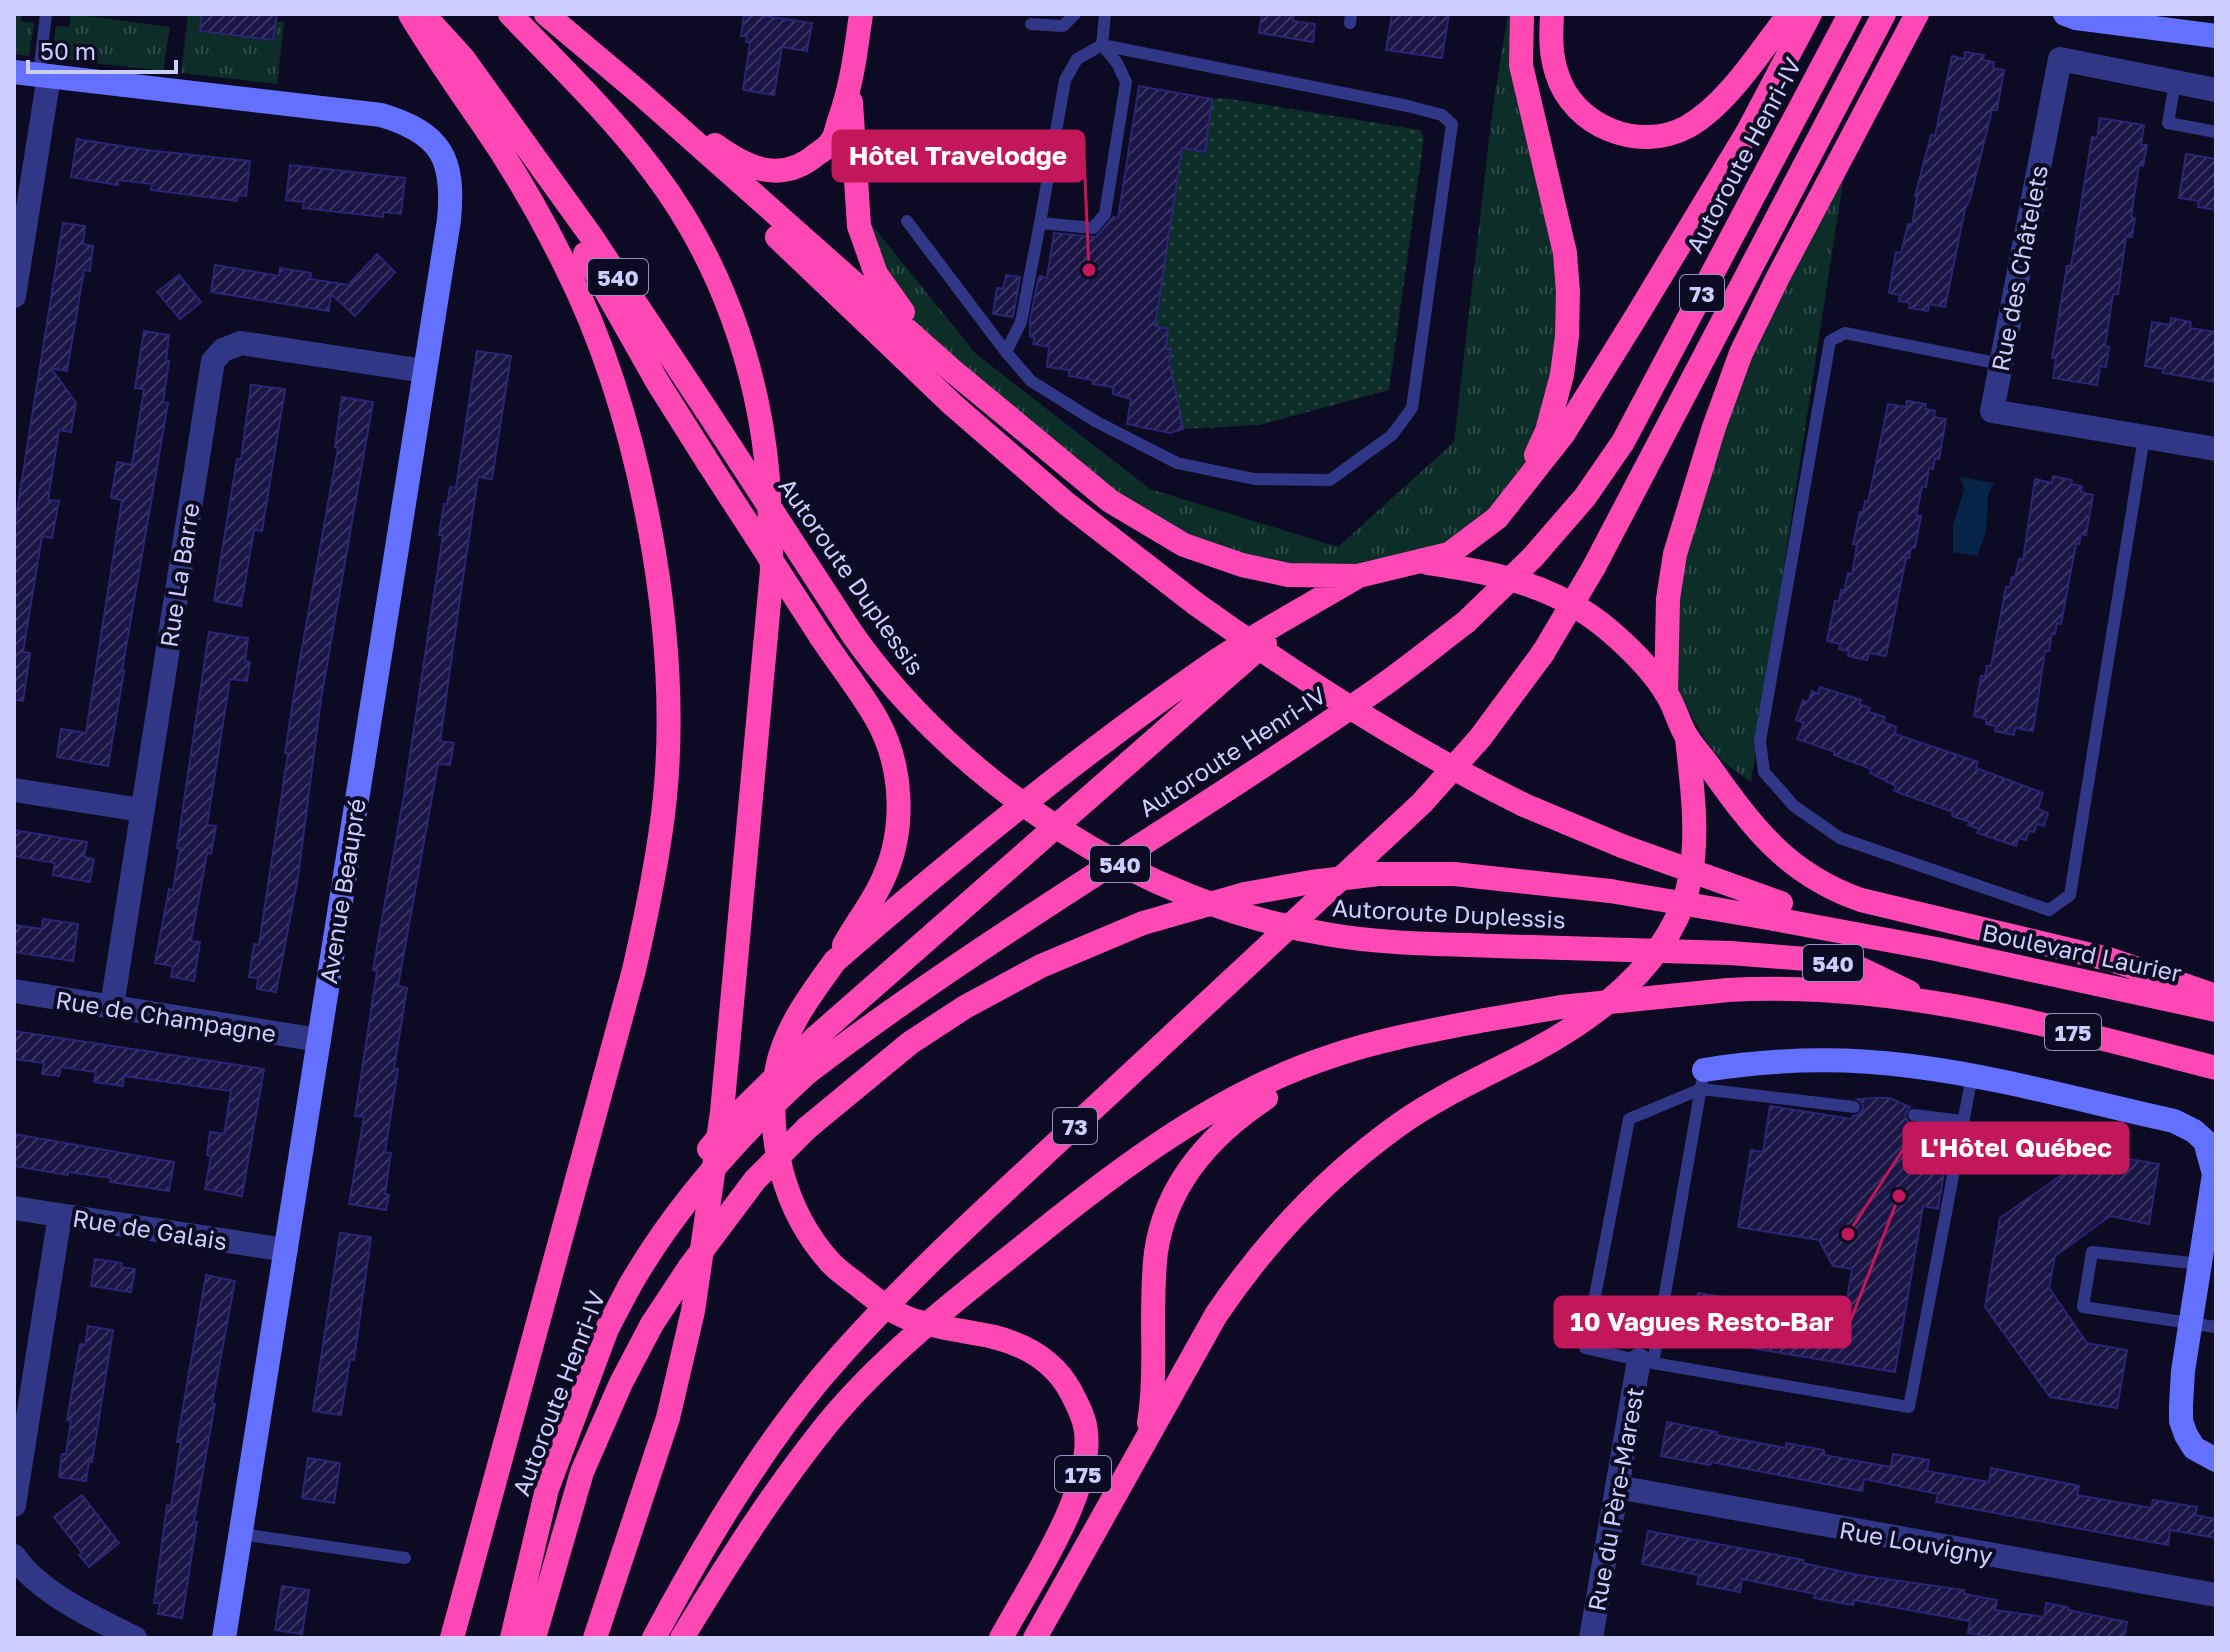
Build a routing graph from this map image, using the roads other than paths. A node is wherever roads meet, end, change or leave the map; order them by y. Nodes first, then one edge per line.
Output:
1 (46, 14) edge
2 (410, 14) edge
3 (423, 14) edge
4 (510, 14) edge
5 (546, 14) edge
6 (861, 14) edge
7 (1075, 14) edge
8 (1105, 14) edge
9 (1522, 14) edge
10 (1789, 14) edge
11 (1810, 14) edge
12 (1850, 14) edge
13 (1884, 14) edge
14 (1917, 14) edge
15 (2065, 14) edge
16 (1553, 16) edge
17 (1031, 24) dead end
18 (2216, 36) edge
19 (1102, 45) junction
20 (14, 72) edge
21 (44, 75) junction
22 (2175, 82) junction
23 (850, 89) junction
24 (2216, 90) edge
25 (641, 94) junction
26 (2216, 132) edge
27 (525, 147) junction
28 (907, 221) dead end
29 (1040, 223) junction
30 (14, 296) edge
31 (1006, 352) junction
32 (2001, 364) junction
33 (424, 371) junction
34 (954, 372) junction
35 (2144, 437) junction
36 (2216, 449) edge
37 (1525, 484) junction
38 (1420, 561) junction
39 (1358, 576) junction
40 (1299, 611) junction
41 (1666, 692) junction
42 (1687, 738) junction
43 (14, 790) edge
44 (141, 810) junction
45 (1778, 911) junction
46 (835, 961) junction
47 (14, 991) edge
48 (2216, 996) edge
49 (1929, 1001) junction
50 (112, 1006) junction
51 (2216, 1010) edge
52 (1398, 1039) junction
53 (319, 1040) junction
54 (2216, 1068) edge
55 (1972, 1076) junction
56 (1703, 1079) junction
57 (1854, 1107) dead end
58 (1914, 1115) dead end
59 (1963, 1121) junction
60 (14, 1208) edge
61 (60, 1215) junction
62 (286, 1250) junction
63 (650, 1251) junction
64 (2200, 1264) junction
65 (2191, 1323) junction
66 (2216, 1327) edge
67 (1646, 1361) junction
68 (2216, 1460) edge
69 (1617, 1487) junction
70 (1114, 1498) junction
71 (14, 1505) edge
72 (241, 1534) junction
73 (14, 1556) edge
74 (405, 1558) dead end
75 (2216, 1595) edge
76 (135, 1638) edge
77 (224, 1638) edge
78 (452, 1638) edge
79 (512, 1638) edge
80 (534, 1638) edge
81 (595, 1638) edge
82 (654, 1638) edge
83 (682, 1638) edge
84 (1001, 1638) edge
85 (1035, 1638) edge
86 (1591, 1638) edge

1 - 21 lane
2 - 78 highway
3 - 27 highway, Autoroute Duplessis / 540
4 - 81 highway
5 - 25 highway
5 - 45 highway, 540, bridge
6 - 23 highway
7 - 17 lane
8 - 19 lane
9 - 37 highway
10 - 16 highway
11 - 37 highway
12 - 63 highway, Autoroute Henri-IV / 73, bridge
13 - 82 highway, 73, bridge
14 - 41 highway
15 - 18 street
19 - 29 lane
19 - 29 lane
19 - 31 lane
20 - 21 street
21 - 30 street
21 - 33 street, Avenue Beaupré
22 - 24 street, Rue des Châtelets
22 - 26 lane
22 - 32 street, Rue des Châtelets
23 - 25 highway
23 - 34 highway
25 - 34 highway
27 - 46 highway, bridge
27 - 49 highway, Autoroute Duplessis / 540, bridge
28 - 31 lane
29 - 31 lane
32 - 35 street, Rue des Châtelets
32 - 35 lane
33 - 44 street, Rue La Barre
33 - 53 street, Avenue Beaupré
34 - 39 highway
35 - 36 street, Rue des Châtelets
37 - 38 highway
38 - 39 highway
38 - 41 highway
39 - 40 highway
40 - 46 highway
40 - 63 highway, bridge
41 - 42 highway
42 - 48 highway
42 - 70 highway
43 - 44 street
44 - 50 street, Rue La Barre
45 - 51 highway, Boulevard Laurier / 540
45 - 80 highway, bridge
46 - 84 highway, 175, bridge
47 - 50 street, Rue de Champagne
49 - 52 highway, bridge
49 - 54 highway, 175
50 - 53 street, Rue de Champagne
52 - 70 highway
52 - 83 highway
53 - 62 street, Avenue Beaupré
55 - 56 street
55 - 59 lane
55 - 64 street
56 - 57 lane
56 - 67 lane
56 - 67 lane
58 - 59 lane
59 - 67 lane
60 - 61 street, Rue de Galais
61 - 62 street, Rue de Galais
61 - 71 street
62 - 72 street, Avenue Beaupré
63 - 79 highway, Autoroute Henri-IV / 73, bridge
64 - 65 street
64 - 65 lane
65 - 66 lane
65 - 68 street
67 - 69 street, Rue du Père-Marest
69 - 75 street, Rue Louvigny
69 - 86 street, Rue du Père-Marest
70 - 85 highway, 175
72 - 74 lane
72 - 77 street, Avenue Beaupré
73 - 76 street

